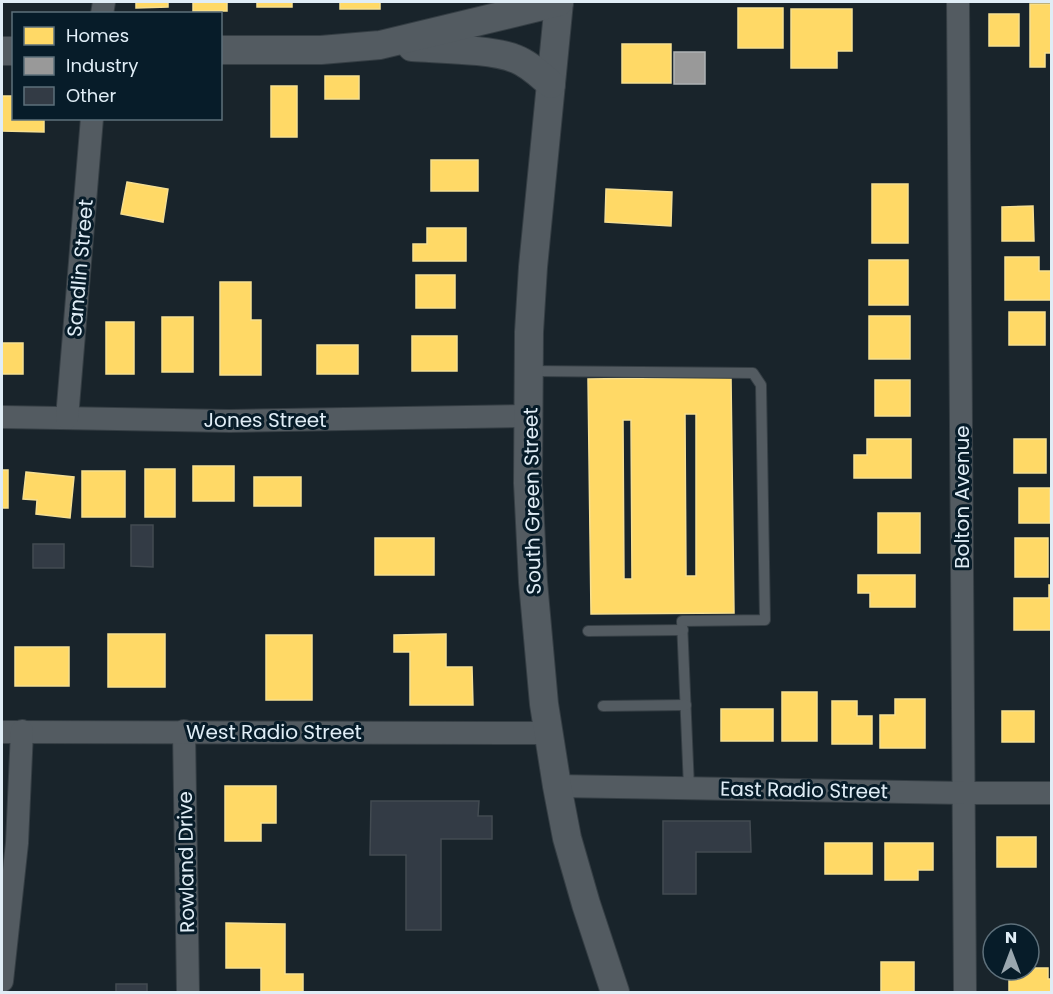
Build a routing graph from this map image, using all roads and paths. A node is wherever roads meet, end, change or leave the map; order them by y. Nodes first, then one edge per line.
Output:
1 (559, 2) edge
2 (958, 2) edge
3 (380, 45) junction
4 (222, 50) edge
5 (550, 84) junction
6 (92, 120) edge
7 (530, 371) junction
8 (528, 416) junction
9 (2, 417) edge
10 (68, 418) junction
11 (683, 630) junction
12 (588, 631) dead end
13 (686, 705) junction
14 (603, 706) dead end
15 (184, 731) junction
16 (12, 732) edge
17 (548, 733) junction
18 (557, 786) junction
19 (689, 788) junction
20 (1052, 792) edge
21 (964, 793) junction
22 (2, 981) edge
23 (188, 993) edge
24 (615, 993) edge
25 (965, 993) edge

1 - 3 street
1 - 5 street, South Green Street
2 - 21 street, Bolton Avenue
3 - 4 street
3 - 5 street
5 - 7 street, South Green Street
6 - 10 street, Sandlin Street
7 - 8 street, South Green Street
7 - 11 lane
8 - 10 street, Jones Street
8 - 17 street, South Green Street
9 - 10 street, Jones Street
11 - 12 lane
11 - 13 lane
13 - 14 lane
13 - 19 lane
15 - 16 street, West Radio Street
15 - 17 street, West Radio Street
15 - 23 street, Rowland Drive
16 - 22 street
17 - 18 street, South Green Street
18 - 19 street, East Radio Street
18 - 24 street, South Green Street
19 - 21 street, East Radio Street
20 - 21 street, East Radio Street
21 - 25 street, Bolton Avenue

